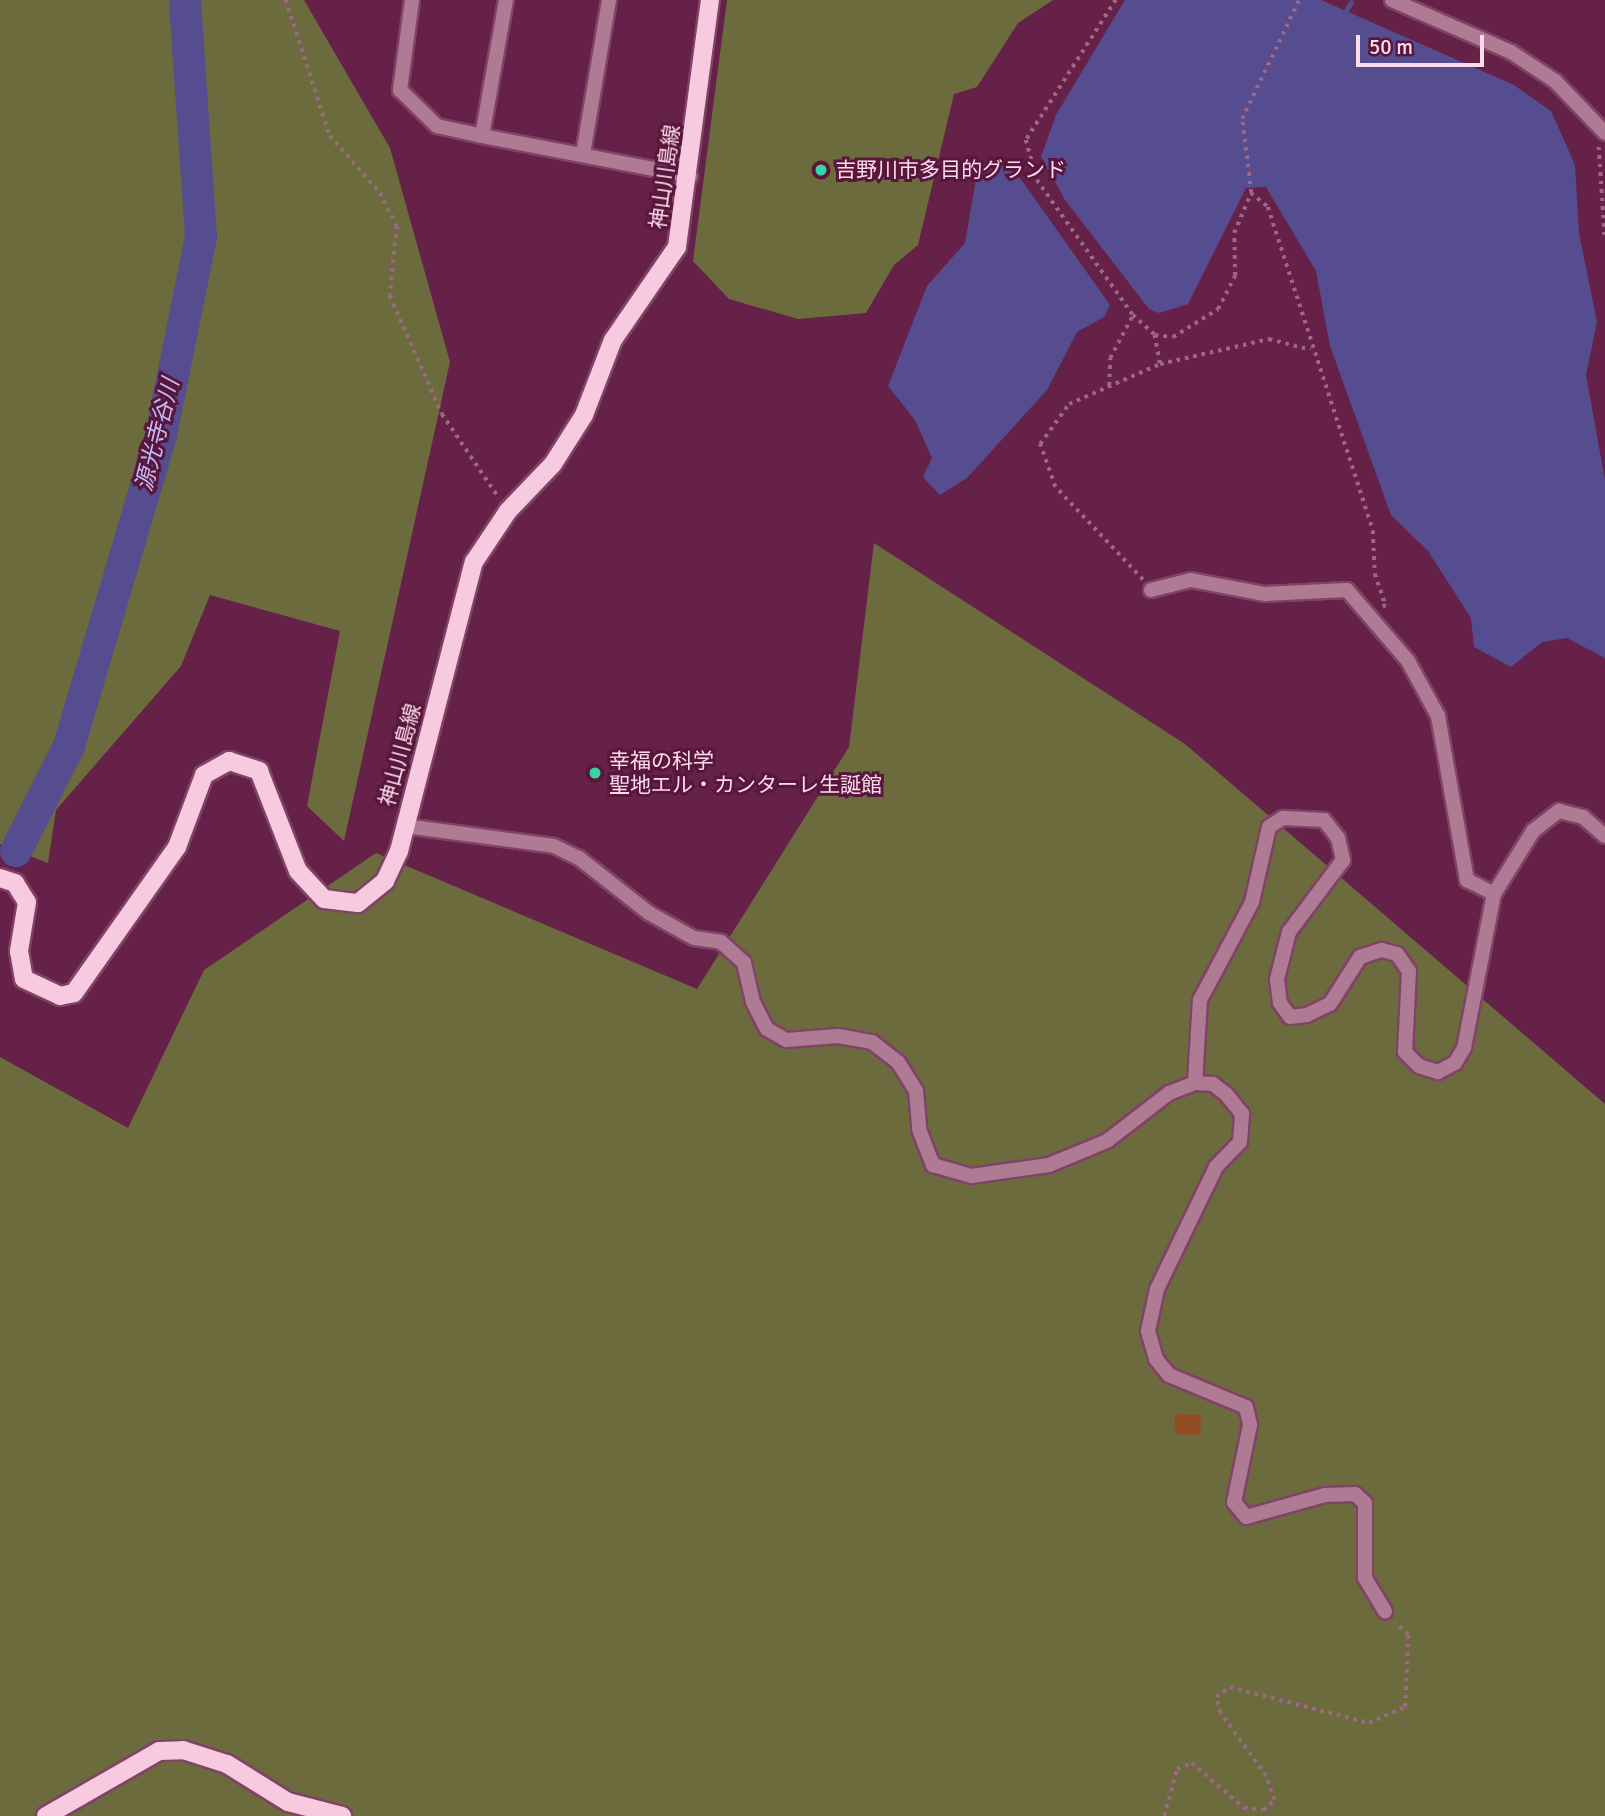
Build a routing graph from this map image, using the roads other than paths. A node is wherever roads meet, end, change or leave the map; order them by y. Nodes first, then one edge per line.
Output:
1 (412, 0) edge
2 (506, 0) edge
3 (609, 0) edge
4 (710, 0) edge
5 (1392, 0) edge
6 (1602, 131) edge
7 (482, 136) junction
8 (583, 154) junction
9 (690, 176) junction
10 (1151, 590) road end
11 (405, 827) junction
12 (1605, 836) edge
13 (0, 878) edge
14 (1494, 894) junction
15 (1195, 1083) junction
16 (1385, 1611) road end
17 (46, 1816) edge
18 (342, 1816) edge

1 - 7 street
2 - 7 street
3 - 8 street
4 - 9 main road, 神山川島線
5 - 6 street
7 - 8 street
8 - 9 street
9 - 11 main road, 神山川島線
10 - 14 street
11 - 13 main road, 神山川島線
11 - 15 street
12 - 14 street
14 - 15 street
15 - 16 street
17 - 18 main road

